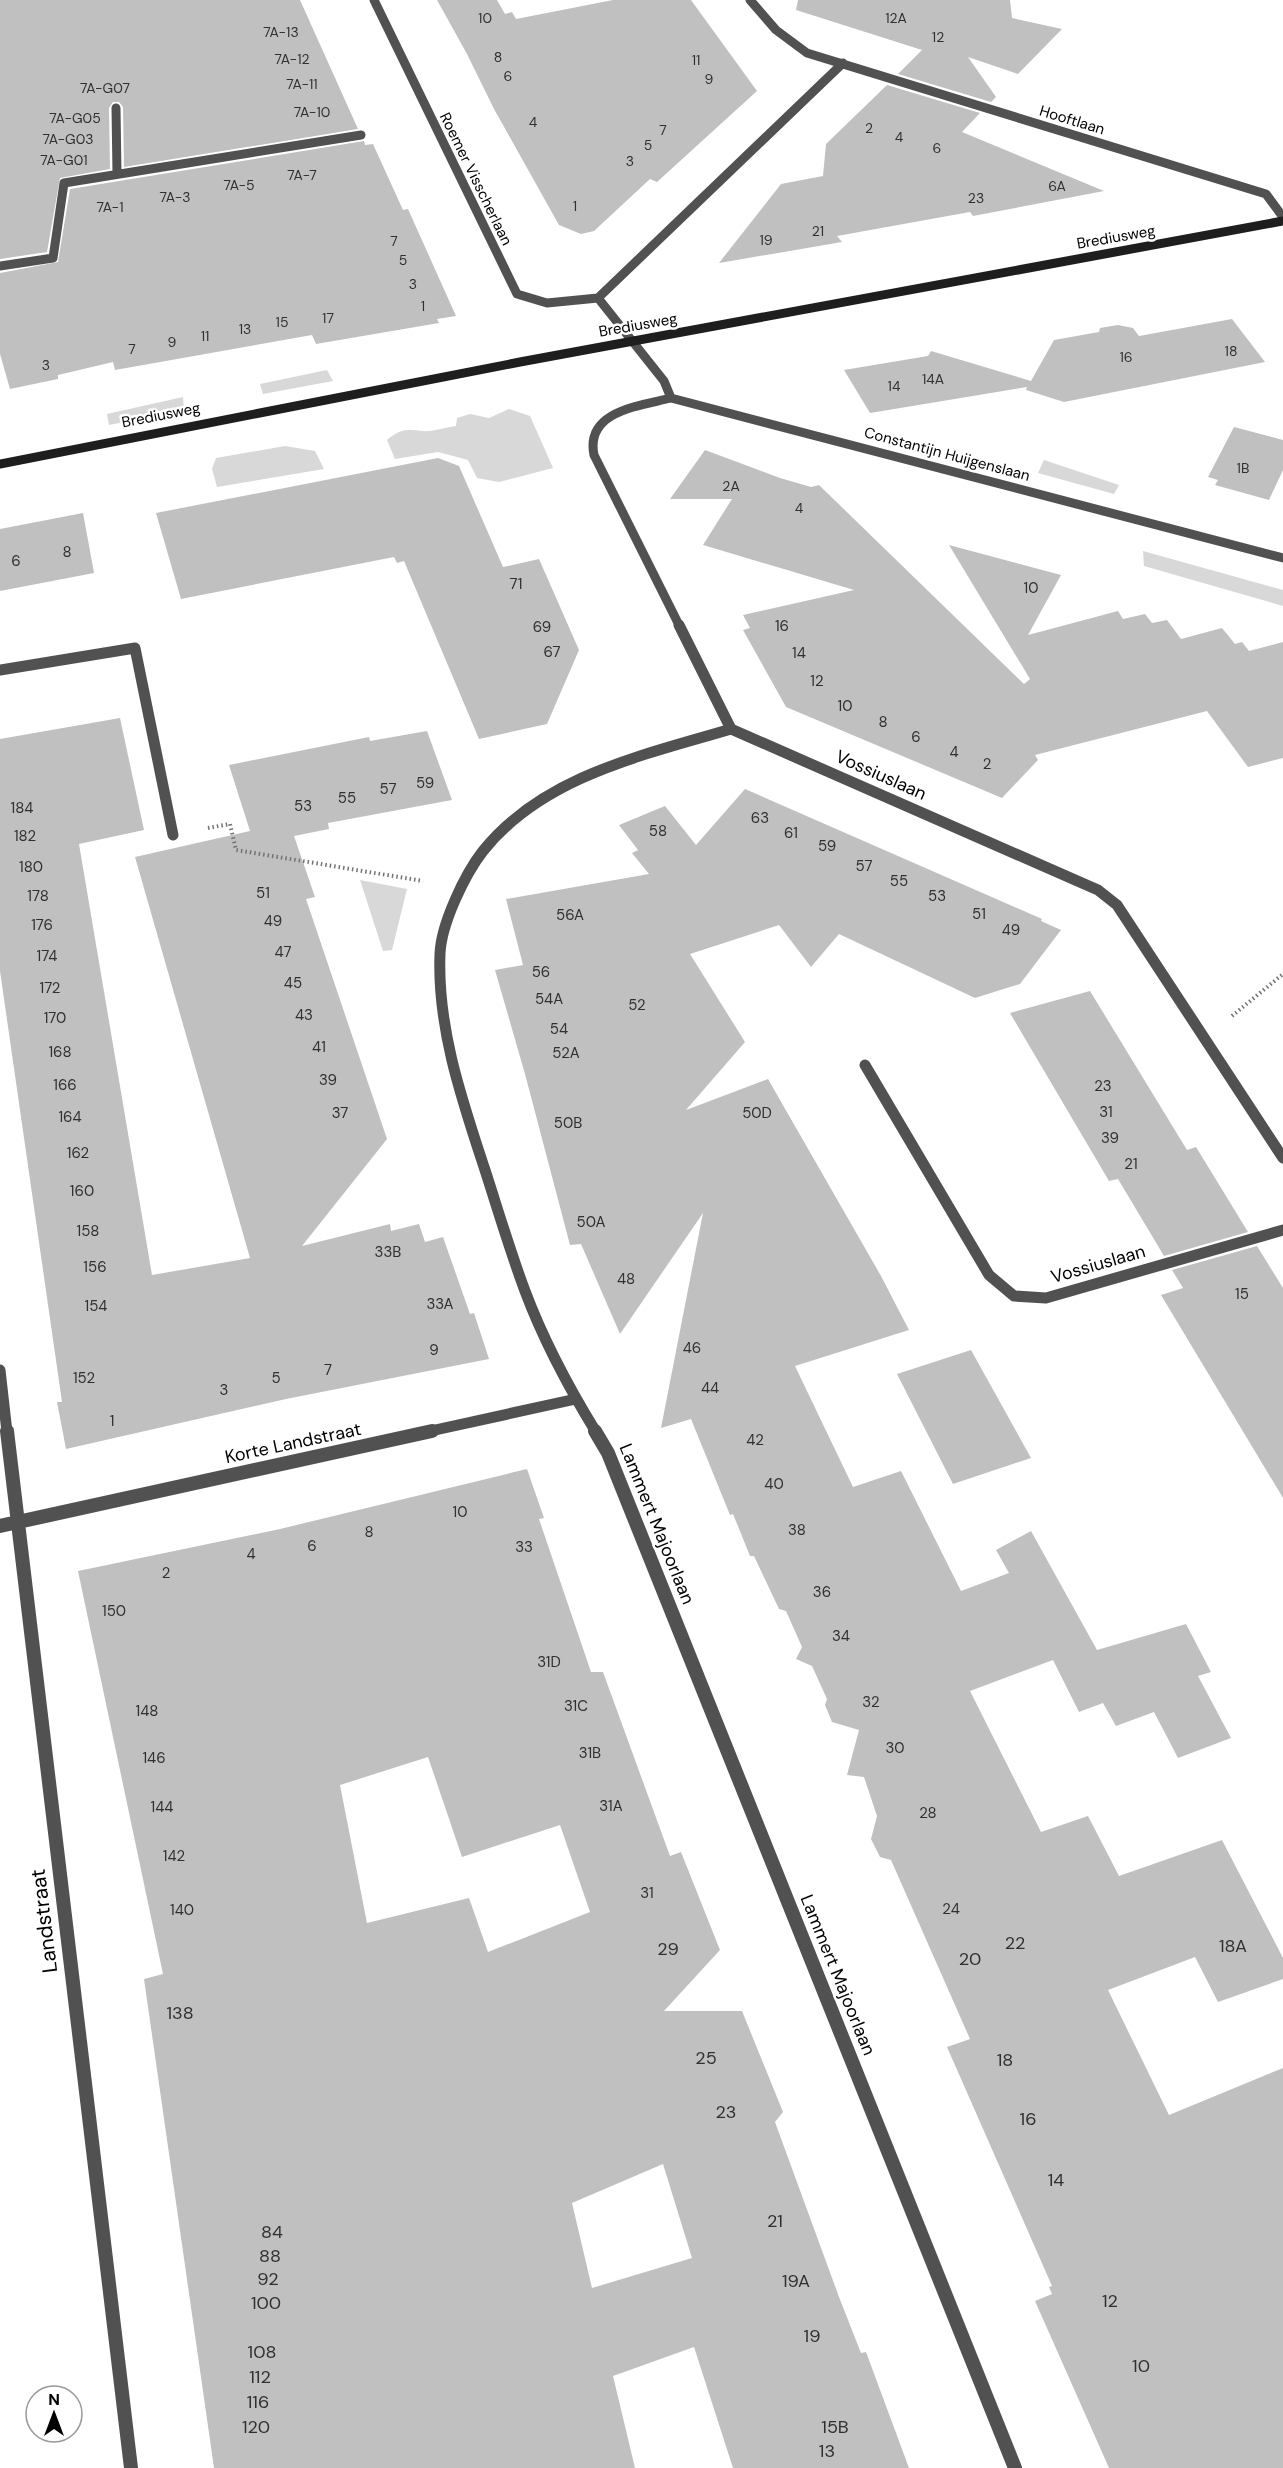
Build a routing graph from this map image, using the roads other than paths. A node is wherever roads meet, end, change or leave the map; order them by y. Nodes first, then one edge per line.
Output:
1 (374, 0) edge
2 (750, 0) edge
3 (843, 63) junction
4 (116, 108) dead end
5 (361, 135) dead end
6 (117, 174) junction
7 (1283, 219) edge
8 (0, 266) edge
9 (598, 298) junction
10 (631, 342) junction
11 (671, 398) junction
12 (0, 464) edge
13 (1283, 558) edge
14 (0, 670) edge
15 (731, 729) junction
16 (173, 835) road end
17 (865, 1065) dead end
18 (1283, 1158) edge
19 (1283, 1230) edge
20 (0, 1370) edge
21 (576, 1399) junction
22 (18, 1523) junction
23 (0, 1526) edge
24 (131, 2468) edge
25 (1015, 2468) edge

1 - 9 street, Roemer Visscherlaan
2 - 3 street, Hooftlaan
3 - 7 street, Hooftlaan
3 - 9 street
4 - 6 street
5 - 6 street
6 - 8 street
7 - 10 street, Brediusweg
9 - 10 street
10 - 11 street
10 - 12 street, Brediusweg
11 - 13 street, Constantijn Huijgenslaan
11 - 15 street
14 - 16 street
15 - 18 street, Vossiuslaan
15 - 21 street, Lammert Majoorlaan
17 - 19 street, Vossiuslaan
20 - 22 street, Landstraat
21 - 22 street, Korte Landstraat
21 - 25 street, Lammert Majoorlaan
22 - 23 street, Korte Landstraat
22 - 24 street, Landstraat

